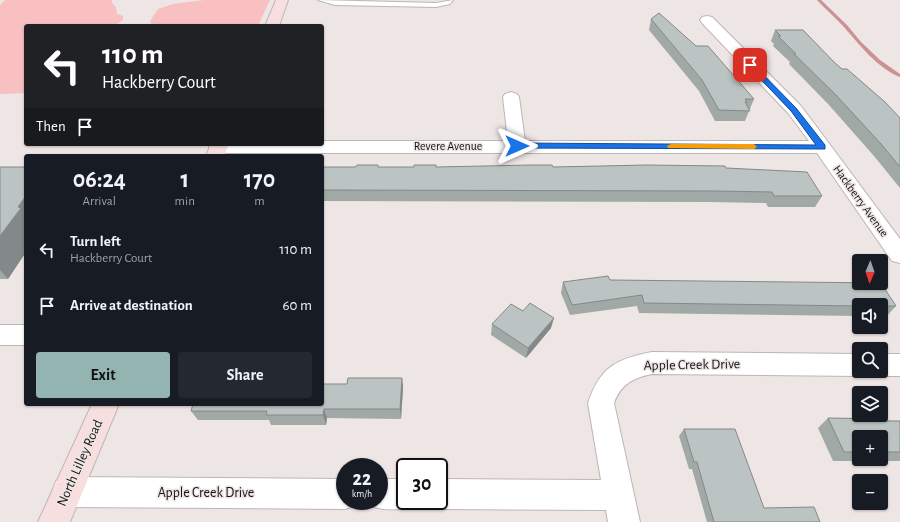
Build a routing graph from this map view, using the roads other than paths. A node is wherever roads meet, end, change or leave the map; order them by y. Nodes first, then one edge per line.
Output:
1 (282, 0) edge
2 (322, 0) edge
3 (449, 0) edge
4 (707, 20) dead end
5 (273, 24) edge
6 (511, 98) dead end
7 (517, 146) junction
8 (822, 147) junction
9 (218, 149) edge
10 (900, 255) edge
11 (24, 334) edge
12 (0, 335) edge
13 (852, 365) edge
14 (888, 365) edge
15 (900, 365) edge
16 (105, 406) edge
17 (67, 492) junction
18 (336, 494) edge
19 (448, 495) edge
20 (621, 508) edge
21 (54, 522) edge

1 - 5 street
2 - 3 lane
4 - 8 street, Hackberry Avenue
6 - 7 street
7 - 8 street, Revere Avenue
7 - 9 street, Revere Avenue
8 - 10 street, Hackberry Avenue
11 - 12 street
13 - 20 street, Apple Creek Drive
14 - 15 street
16 - 17 street, North Lilley Road
17 - 18 street, Apple Creek Drive
17 - 21 street, North Lilley Road
19 - 20 street, Apple Creek Drive

